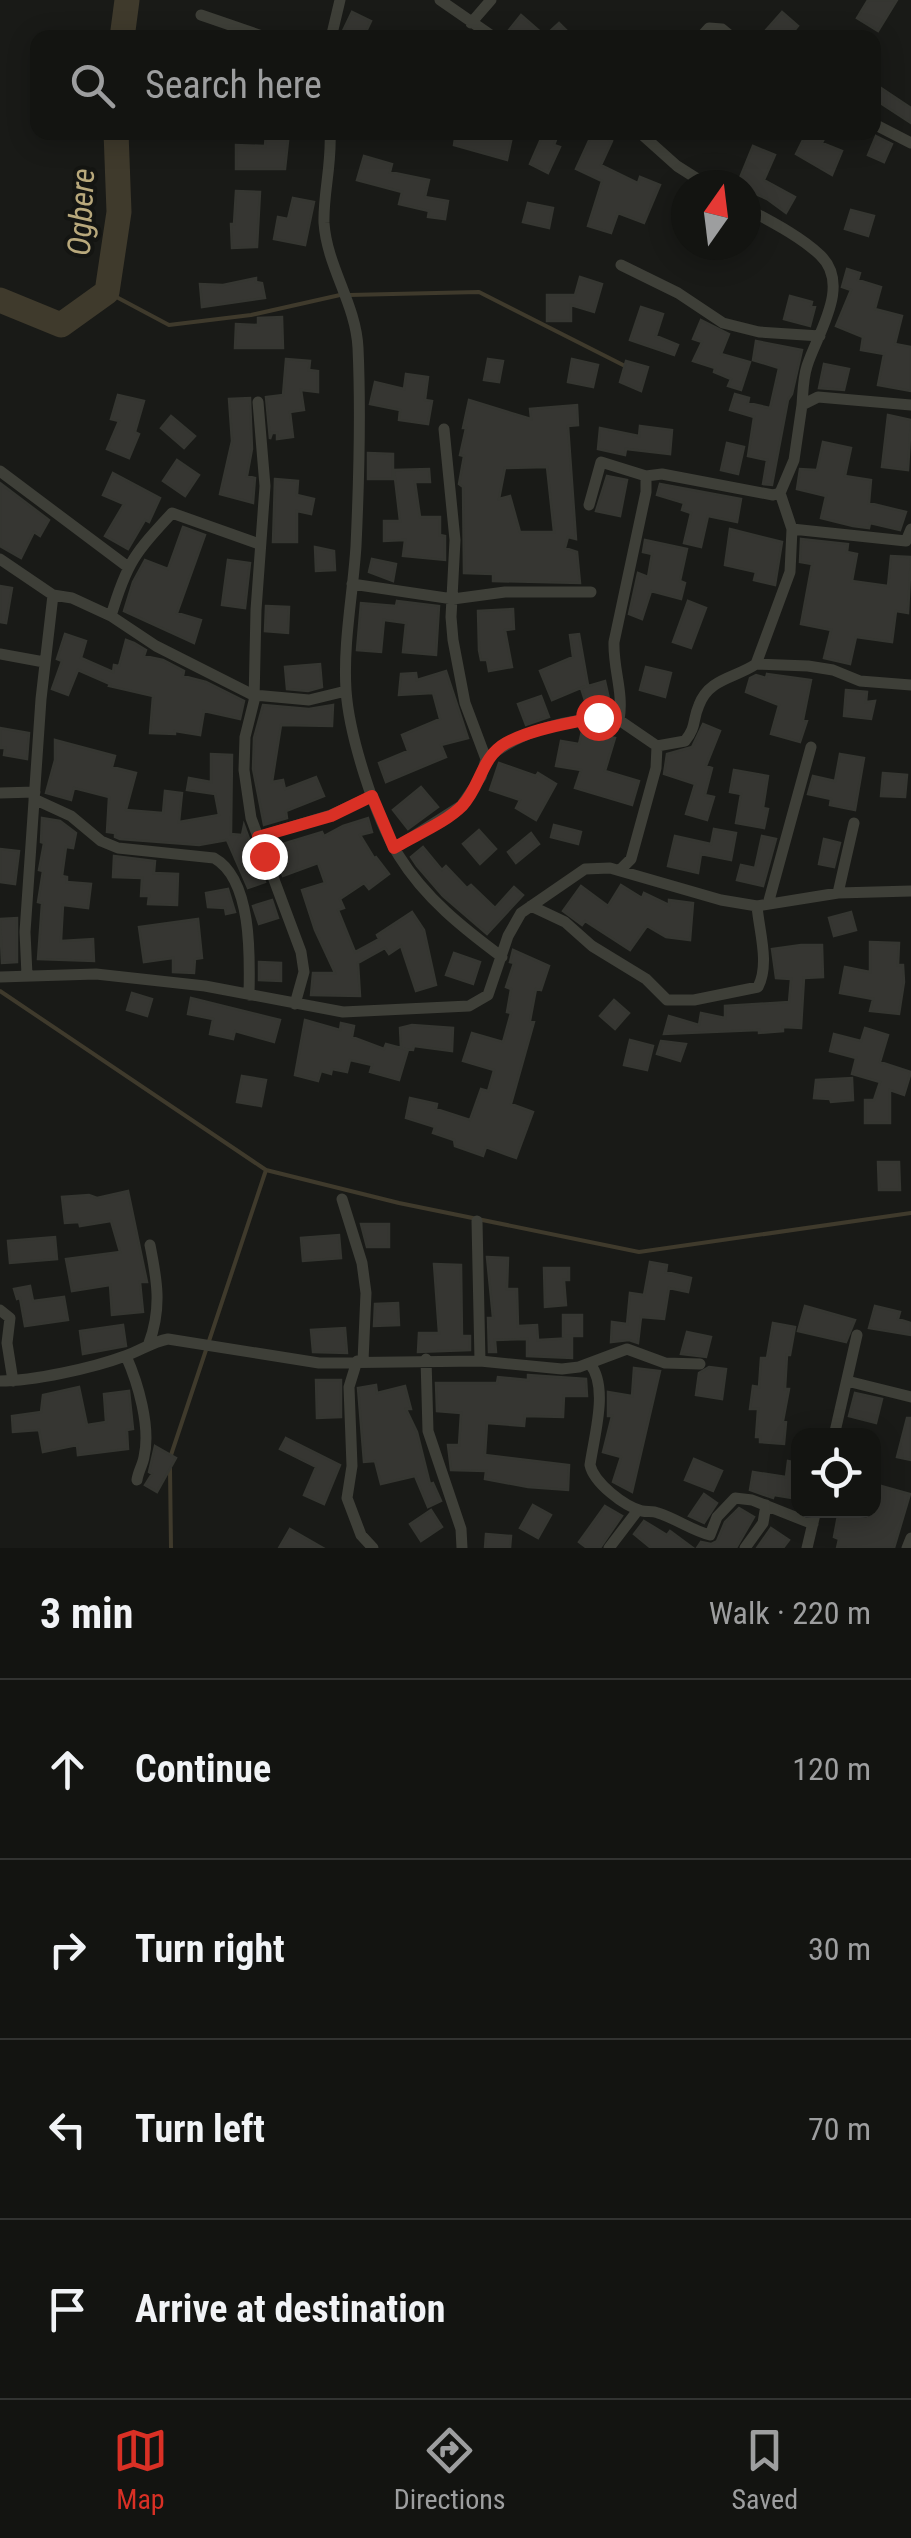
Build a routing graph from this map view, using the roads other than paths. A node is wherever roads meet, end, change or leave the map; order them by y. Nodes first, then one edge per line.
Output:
1 (340, 0) edge
2 (440, 0) edge
3 (491, 0) edge
4 (201, 16) dead end
5 (471, 23) junction
6 (244, 30) edge
7 (332, 30) edge
8 (482, 30) edge
9 (881, 128) edge
10 (331, 140) edge
11 (649, 140) edge
12 (911, 143) edge
13 (684, 170) edge
14 (761, 217) edge
15 (621, 266) dead end
16 (820, 336) junction
17 (258, 402) dead end
18 (802, 405) junction
19 (911, 406) edge
20 (444, 428) dead end
21 (0, 471) edge
22 (646, 476) junction
23 (780, 493) junction
24 (589, 505) dead end
25 (911, 528) edge
26 (792, 529) junction
27 (260, 544) junction
28 (0, 559) edge
29 (128, 566) junction
30 (352, 584) junction
31 (590, 592) dead end
32 (53, 595) junction
33 (453, 599) junction
34 (111, 616) junction
35 (0, 654) edge
36 (44, 662) junction
37 (756, 664) junction
38 (911, 685) edge
39 (346, 691) junction
40 (253, 695) junction
41 (620, 720) junction
42 (657, 746) junction
43 (811, 747) dead end
44 (486, 759) junction
45 (0, 793) edge
46 (34, 796) junction
47 (372, 796) junction
48 (854, 822) dead end
49 (258, 837) junction
50 (394, 848) junction
51 (620, 870) junction
52 (911, 891) edge
53 (838, 894) junction
54 (762, 905) junction
55 (531, 906) junction
56 (502, 957) junction
57 (27, 975) junction
58 (0, 977) edge
59 (250, 995) junction
60 (295, 1004) junction
61 (342, 1200) dead end
62 (477, 1221) dead end
63 (150, 1245) dead end
64 (0, 1310) edge
65 (857, 1334) dead end
66 (149, 1343) junction
67 (126, 1356) junction
68 (426, 1359) junction
69 (480, 1360) junction
70 (360, 1361) junction
71 (590, 1364) junction
72 (700, 1364) dead end
73 (6, 1381) edge
74 (847, 1381) junction
75 (911, 1397) edge
76 (836, 1428) edge
77 (137, 1480) dead end
78 (766, 1505) junction
79 (638, 1510) junction
80 (791, 1511) edge
81 (814, 1518) edge
82 (911, 1538) edge
83 (373, 1548) edge
84 (462, 1548) edge
85 (609, 1548) edge
86 (746, 1548) edge
87 (808, 1548) edge
88 (907, 1548) edge

1 - 7 street
2 - 5 street
3 - 5 street
4 - 6 street
5 - 8 street
9 - 12 street
10 - 30 street
11 - 13 street
14 - 16 street
15 - 16 street
16 - 18 street
17 - 27 street
18 - 19 street
18 - 23 street
20 - 33 street
21 - 29 street
22 - 23 street
22 - 24 street
22 - 41 street
23 - 26 street
25 - 26 street
26 - 37 street
27 - 29 street
27 - 40 street
28 - 32 street
29 - 34 street
30 - 33 street
30 - 39 street
31 - 33 street
32 - 34 street
32 - 36 street
33 - 44 street
34 - 40 street
35 - 36 street
36 - 46 street
37 - 38 street
37 - 42 street
39 - 40 street
39 - 47 street
40 - 49 street
41 - 42 street
41 - 44 street
42 - 51 street
43 - 54 street
44 - 50 street
45 - 46 street
46 - 57 street
46 - 59 street
47 - 49 street
47 - 50 street
48 - 53 street
49 - 60 street
50 - 56 street
51 - 54 street
51 - 55 street
52 - 53 street
53 - 54 street
54 - 55 street
55 - 56 street
56 - 60 street
57 - 58 street
57 - 59 street
59 - 60 street
61 - 70 street
62 - 69 street
63 - 66 street
64 - 73 street
65 - 74 street
66 - 67 street
66 - 70 street
67 - 73 street
67 - 77 street
68 - 69 street
68 - 70 street
68 - 84 street
69 - 71 street
70 - 83 street
71 - 72 street
71 - 79 street
74 - 75 street
74 - 76 street
78 - 79 street
78 - 80 street
78 - 86 street
79 - 85 street
81 - 87 street
82 - 88 street

